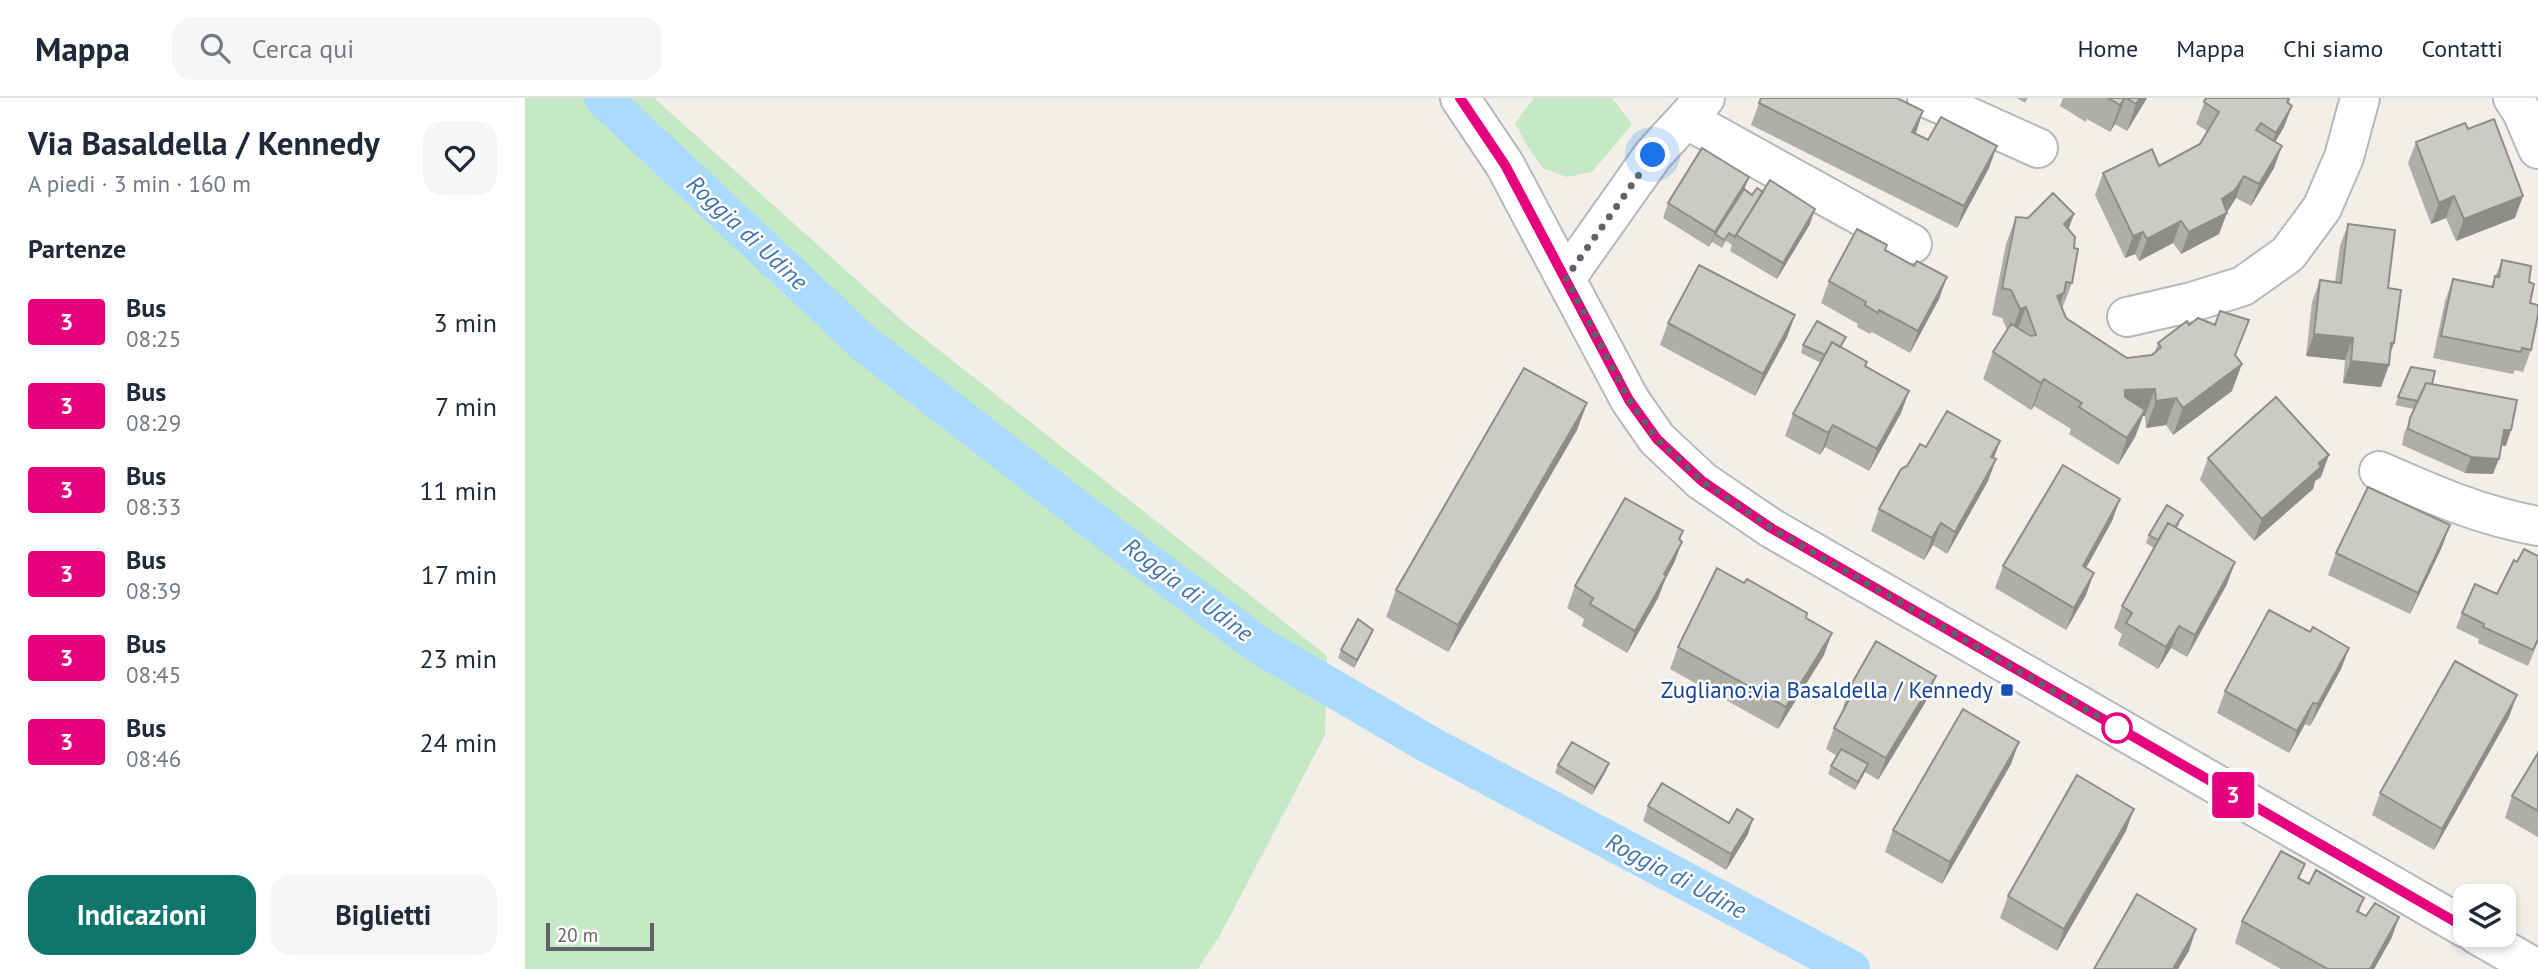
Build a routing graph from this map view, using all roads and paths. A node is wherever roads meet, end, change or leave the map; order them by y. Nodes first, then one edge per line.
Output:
1 (1460, 98) edge
2 (1927, 98) edge
3 (2360, 98) edge
4 (2512, 98) edge
5 (1696, 108) edge
6 (2038, 148) dead end
7 (2538, 149) edge
8 (1912, 244) dead end
9 (1565, 276) junction
10 (2127, 317) dead end
11 (2379, 471) dead end
12 (2538, 526) edge
13 (2453, 921) edge
14 (2499, 947) edge
15 (2537, 969) edge

1 - 9 street
2 - 6 street
3 - 10 street
4 - 7 street
5 - 8 street
5 - 9 street
9 - 13 street
11 - 12 street
14 - 15 street

